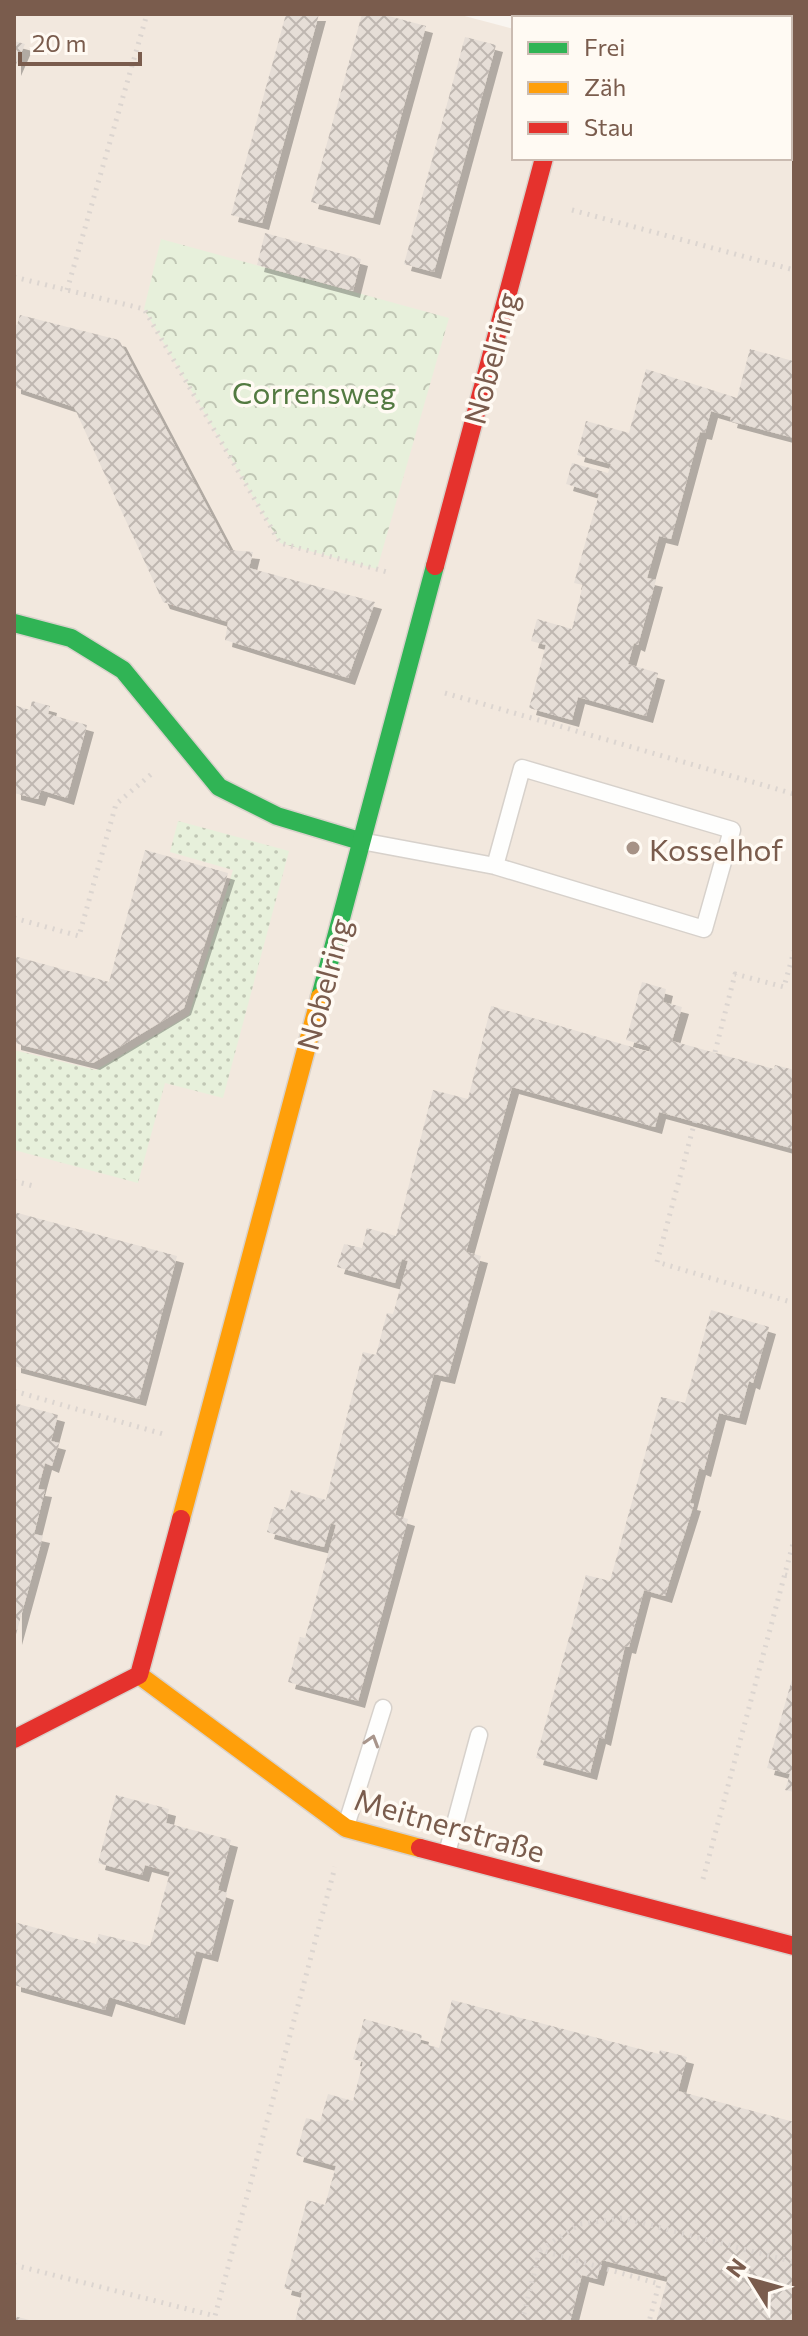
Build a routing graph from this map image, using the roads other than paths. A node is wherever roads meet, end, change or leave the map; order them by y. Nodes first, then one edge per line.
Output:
1 (543, 160) edge
2 (14, 623) edge
3 (360, 841) junction
4 (495, 866) junction
5 (139, 1675) junction
6 (383, 1708) dead end
7 (479, 1735) dead end
8 (14, 1739) edge
9 (346, 1828) junction
10 (447, 1855) junction
11 (794, 1946) edge

1 - 3 street, Nobelring
2 - 3 street
3 - 4 lane
3 - 5 street, Nobelring
4 - 4 lane
5 - 8 street
5 - 9 street, Meitnerstraße
9 -> 6 lane
7 - 10 lane
9 - 10 street, Meitnerstraße
10 - 11 street, Meitnerstraße

